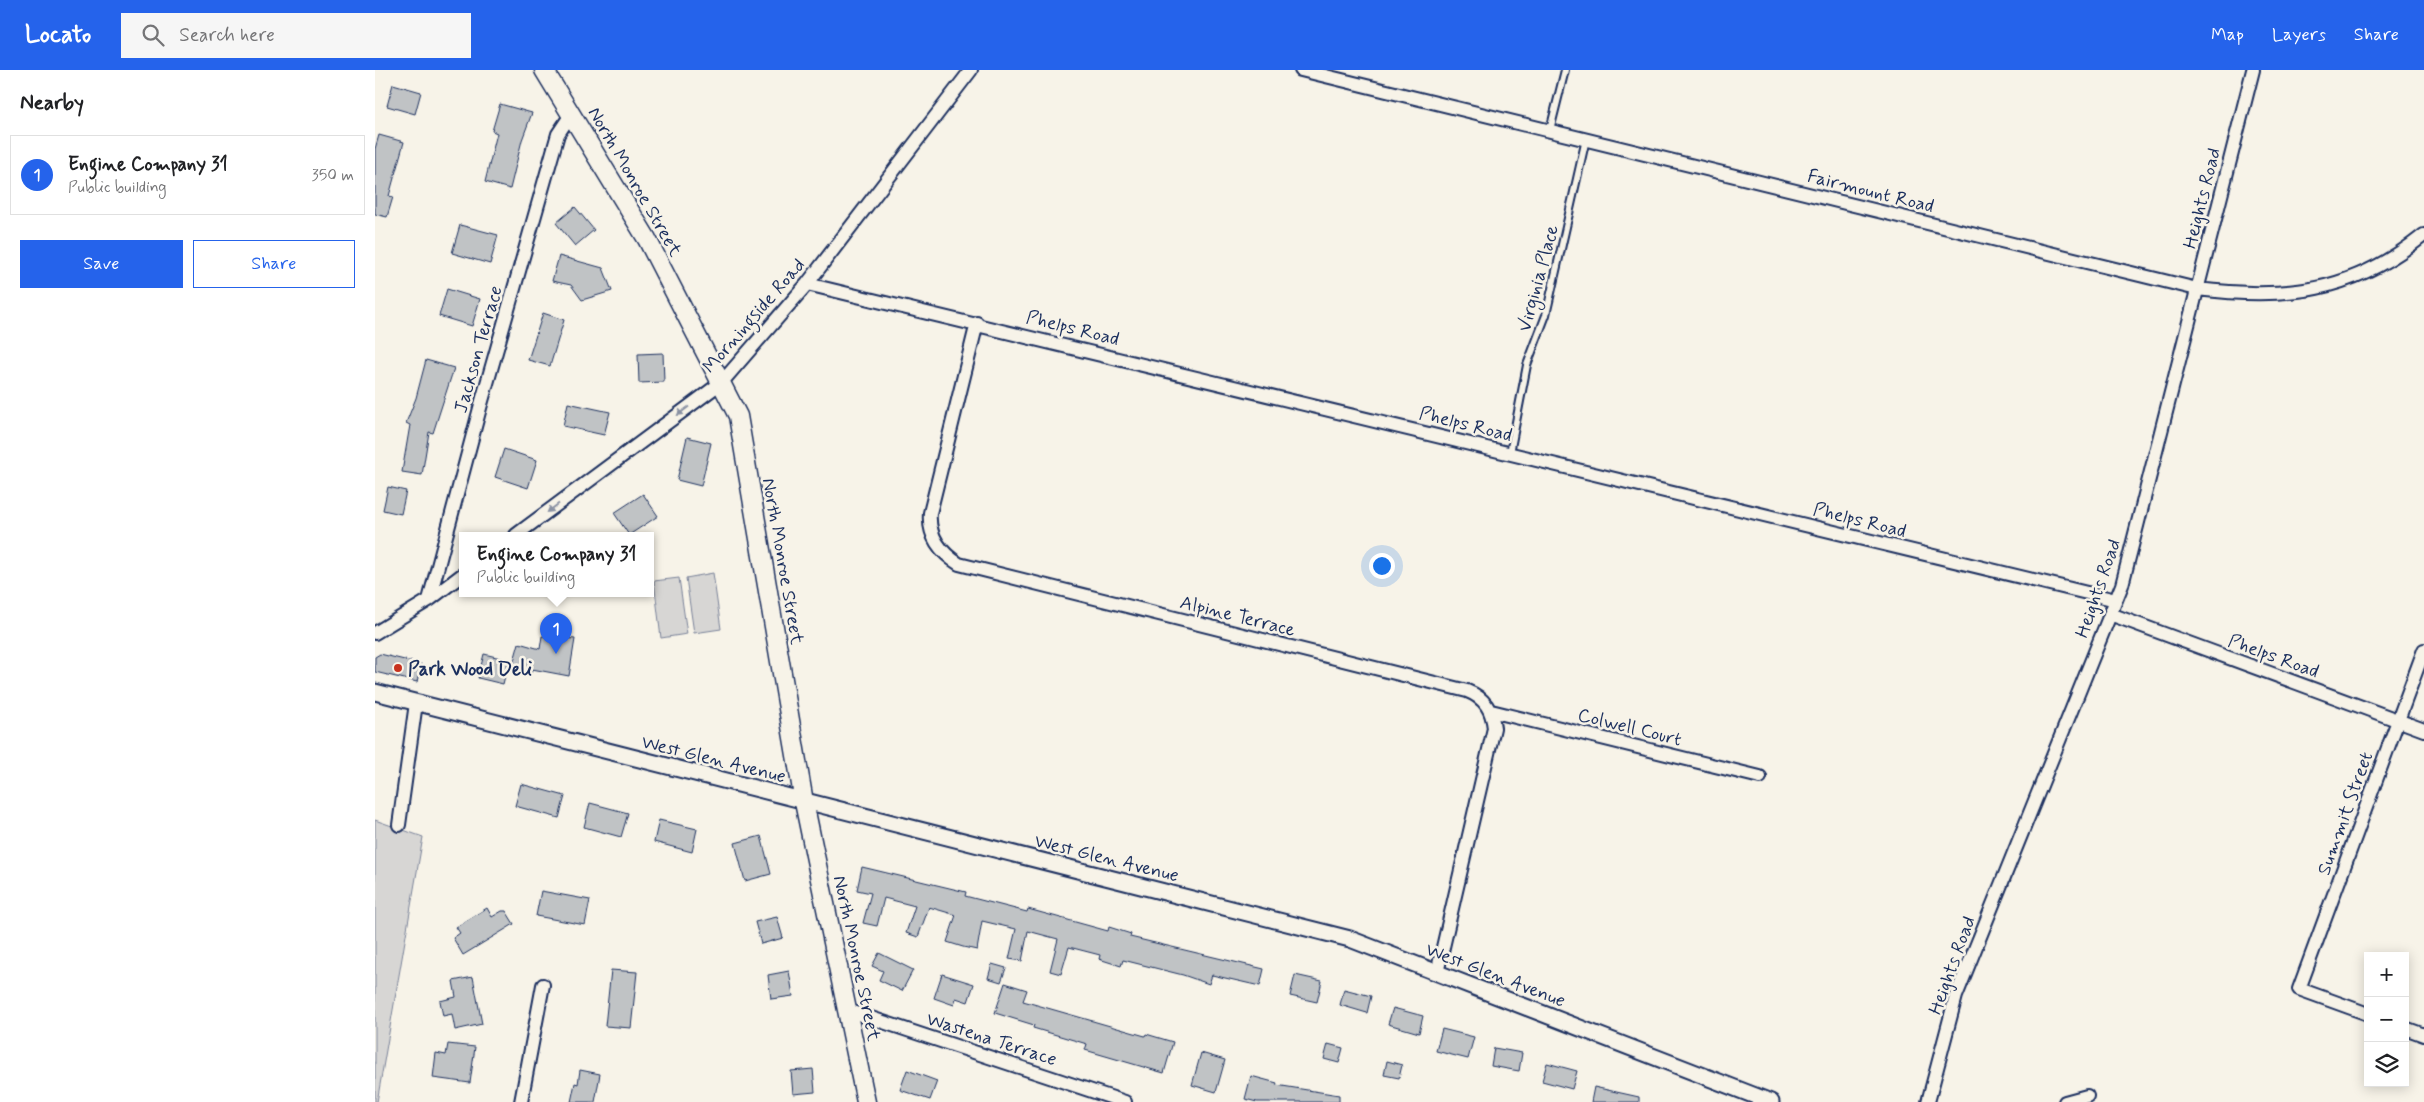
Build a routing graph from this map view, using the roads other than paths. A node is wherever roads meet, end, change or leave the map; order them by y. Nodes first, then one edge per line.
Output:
1 (544, 70) edge
2 (971, 70) edge
3 (1301, 70) edge
4 (1565, 70) edge
5 (2253, 70) edge
6 (572, 113) junction
7 (1550, 130) junction
8 (1586, 139) junction
9 (2424, 234) edge
10 (807, 284) junction
11 (2197, 289) junction
12 (977, 323) junction
13 (722, 382) junction
14 (1510, 453) junction
15 (520, 532) edge
16 (459, 577) edge
17 (429, 600) junction
18 (2116, 600) junction
19 (2110, 614) junction
20 (375, 633) edge
21 (2424, 650) edge
22 (375, 692) edge
23 (415, 703) junction
24 (1491, 711) junction
25 (2398, 720) junction
26 (2424, 730) edge
27 (1760, 778) dead end
28 (804, 802) junction
29 (399, 825) dead end
30 (1437, 973) junction
31 (543, 986) dead end
32 (847, 1010) junction
33 (2364, 1013) edge
34 (2409, 1029) edge
35 (2424, 1035) edge
36 (2087, 1096) dead end
37 (521, 1102) edge
38 (866, 1102) edge
39 (1125, 1102) edge
40 (1771, 1102) edge
41 (1928, 1102) edge
42 (2065, 1102) edge

1 - 6 main road, North Monroe Street
2 - 10 street, Morningside Road
3 - 7 street, Fairmount Road
4 - 7 lane
5 - 11 street, Heights Road
6 - 13 main road, North Monroe Street
6 - 17 street, Jackson Terrace
7 - 8 street, Fairmount Road
8 - 11 street, Fairmount Road
8 - 14 lane, Virginia Place
9 - 11 street, Fairmount Road
10 - 12 street, Phelps Road
10 - 13 street, Morningside Road
11 - 18 street, Heights Road
12 - 14 street, Phelps Road
12 - 24 street, Alpine Terrace
13 -> 15 street, Morningside Road
13 - 28 main road, North Monroe Street
14 - 18 street, Phelps Road
16 - 17 street
17 - 20 street
18 - 19 street, Heights Road
19 - 25 street, Phelps Road
19 - 41 street, Heights Road
21 - 25 street, Summit Street
22 - 23 street, West Glen Avenue
23 - 28 street, West Glen Avenue
23 - 29 street
24 - 27 street, Colwell Court
24 - 30 street
25 - 26 street, Phelps Road
25 - 33 street, Summit Street
28 - 30 street, West Glen Avenue
28 - 32 main road, North Monroe Street
30 - 40 street, West Glen Avenue
31 - 37 street
32 - 38 main road, North Monroe Street
32 - 39 street, Wastena Terrace
34 - 35 street
36 - 42 street

